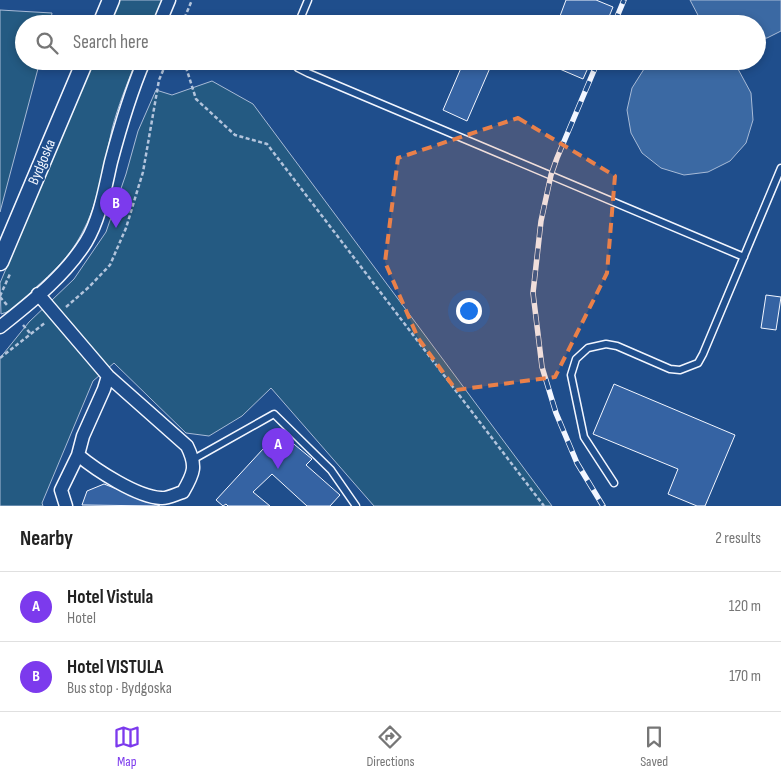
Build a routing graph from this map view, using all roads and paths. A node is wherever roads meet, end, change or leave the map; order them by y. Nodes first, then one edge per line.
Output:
1 (111, 0) edge
2 (169, 0) edge
3 (192, 0) edge
4 (308, 0) edge
5 (105, 15) edge
6 (163, 15) edge
7 (186, 15) edge
8 (302, 15) edge
9 (81, 70) edge
10 (141, 70) edge
11 (163, 70) edge
12 (187, 70) edge
13 (302, 70) edge
14 (781, 168) edge
15 (744, 257) junction
16 (0, 262) edge
17 (38, 294) junction
18 (64, 308) dead end
19 (49, 320) dead end
20 (0, 327) edge
21 (0, 358) edge
22 (108, 376) junction
23 (78, 455) junction
24 (194, 459) junction
25 (614, 483) dead end
26 (66, 506) edge
27 (356, 506) edge
28 (544, 506) edge

1 - 5 street
2 - 6 street
3 - 7 path
4 - 8 lane
9 - 16 street, Bydgoska
10 - 17 street
11 - 18 path
12 - 28 path
13 - 15 lane
14 - 15 lane
15 - 25 lane
17 - 20 street
17 - 22 street
19 - 21 path
22 - 23 street
22 - 24 street
23 - 24 street
23 - 26 street
24 - 27 lane

